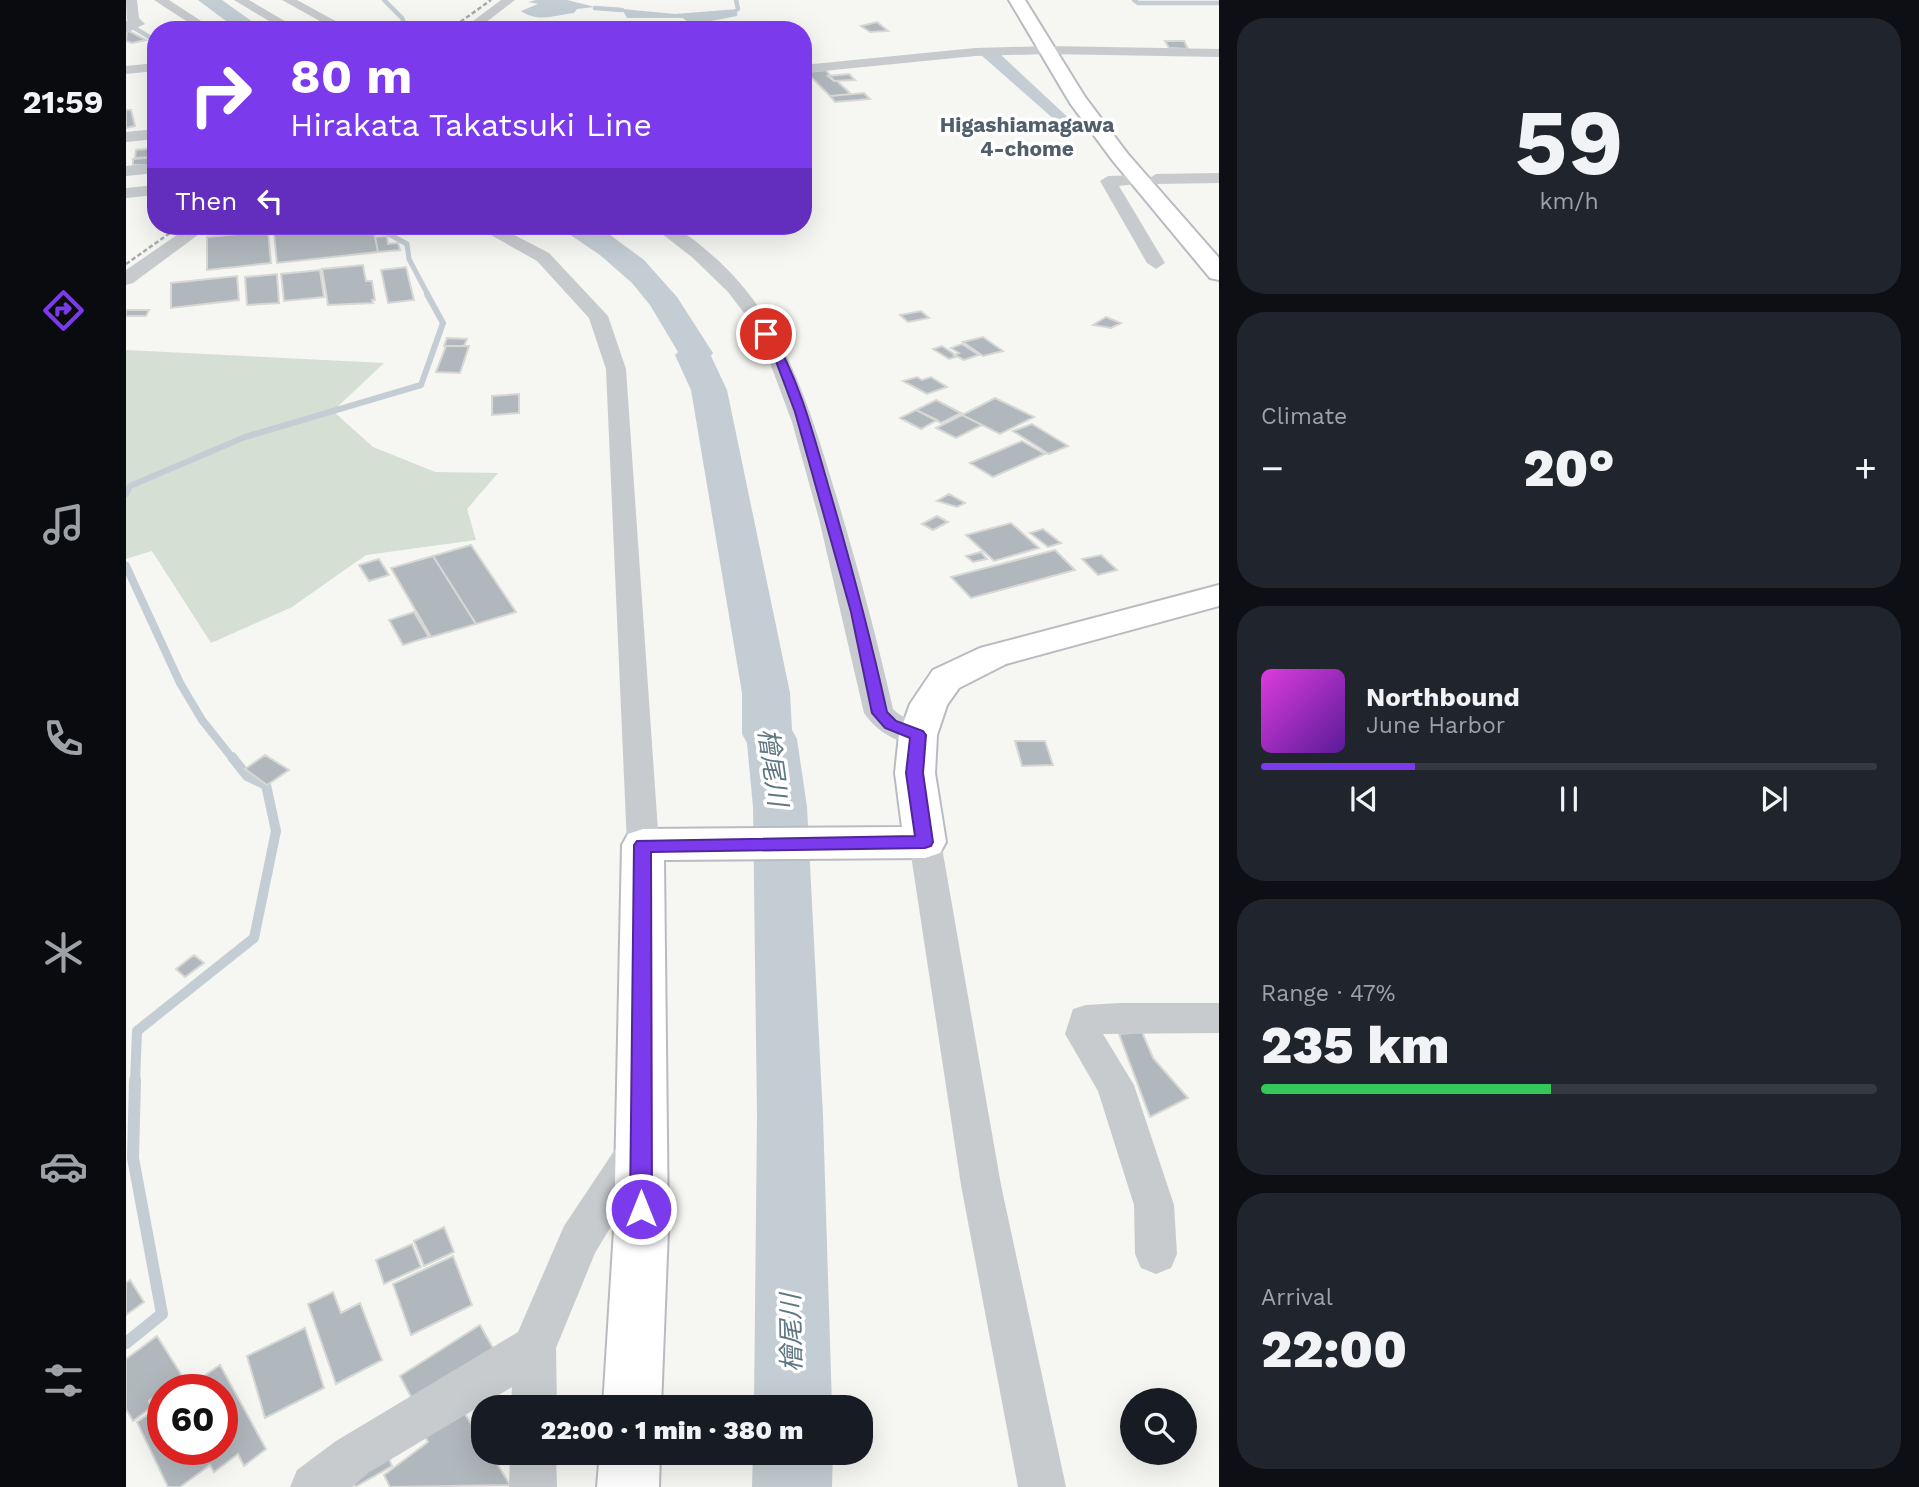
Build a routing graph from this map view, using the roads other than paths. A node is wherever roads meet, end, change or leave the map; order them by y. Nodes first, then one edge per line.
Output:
1 (131, 0) edge
2 (160, 0) edge
3 (240, 0) edge
4 (288, 0) edge
5 (509, 0) edge
6 (1017, 0) edge
7 (1038, 0) edge
8 (194, 21) edge
9 (278, 21) edge
10 (329, 21) edge
11 (480, 21) edge
12 (131, 31) edge
13 (1048, 50) junction
14 (1070, 50) junction
15 (1219, 53) edge
16 (147, 67) edge
17 (812, 68) edge
18 (126, 70) edge
19 (1085, 72) dead end
20 (1121, 126) dead end
21 (147, 136) edge
22 (127, 141) edge
23 (147, 169) edge
24 (126, 170) edge
25 (1219, 178) edge
26 (1147, 180) junction
27 (147, 191) edge
28 (126, 193) edge
29 (188, 235) edge
30 (501, 235) edge
31 (674, 235) edge
32 (1156, 263) dead end
33 (1219, 273) edge
34 (126, 279) edge
35 (1219, 595) edge
36 (918, 735) junction
37 (925, 842) junction
38 (643, 845) junction
39 (1219, 1017) edge
40 (642, 1143) junction
41 (1156, 1254) dead end
42 (534, 1348) junction
43 (534, 1395) edge
44 (633, 1395) edge
45 (533, 1465) edge
46 (629, 1465) edge
47 (314, 1487) edge
48 (533, 1487) edge
49 (628, 1487) edge
50 (1042, 1487) edge

1 - 12 street
2 - 8 street
3 - 9 street
4 - 10 street
5 - 11 street
6 - 13 main road
7 - 14 main road
13 - 14 street
13 - 17 street
13 - 26 main road
14 - 15 street
14 - 19 main road
16 - 18 street
20 - 26 main road
21 - 22 street
23 - 24 street
25 - 26 street
26 - 32 street
26 - 33 main road
27 - 28 street
29 - 34 street
30 - 38 street
31 - 36 street
35 - 36 main road
36 - 37 main road
37 - 38 main road
37 - 50 street
38 - 40 main road
39 - 41 street
40 - 42 street
40 - 44 main road
42 - 43 street
42 - 47 street
45 - 48 street
46 - 49 main road

